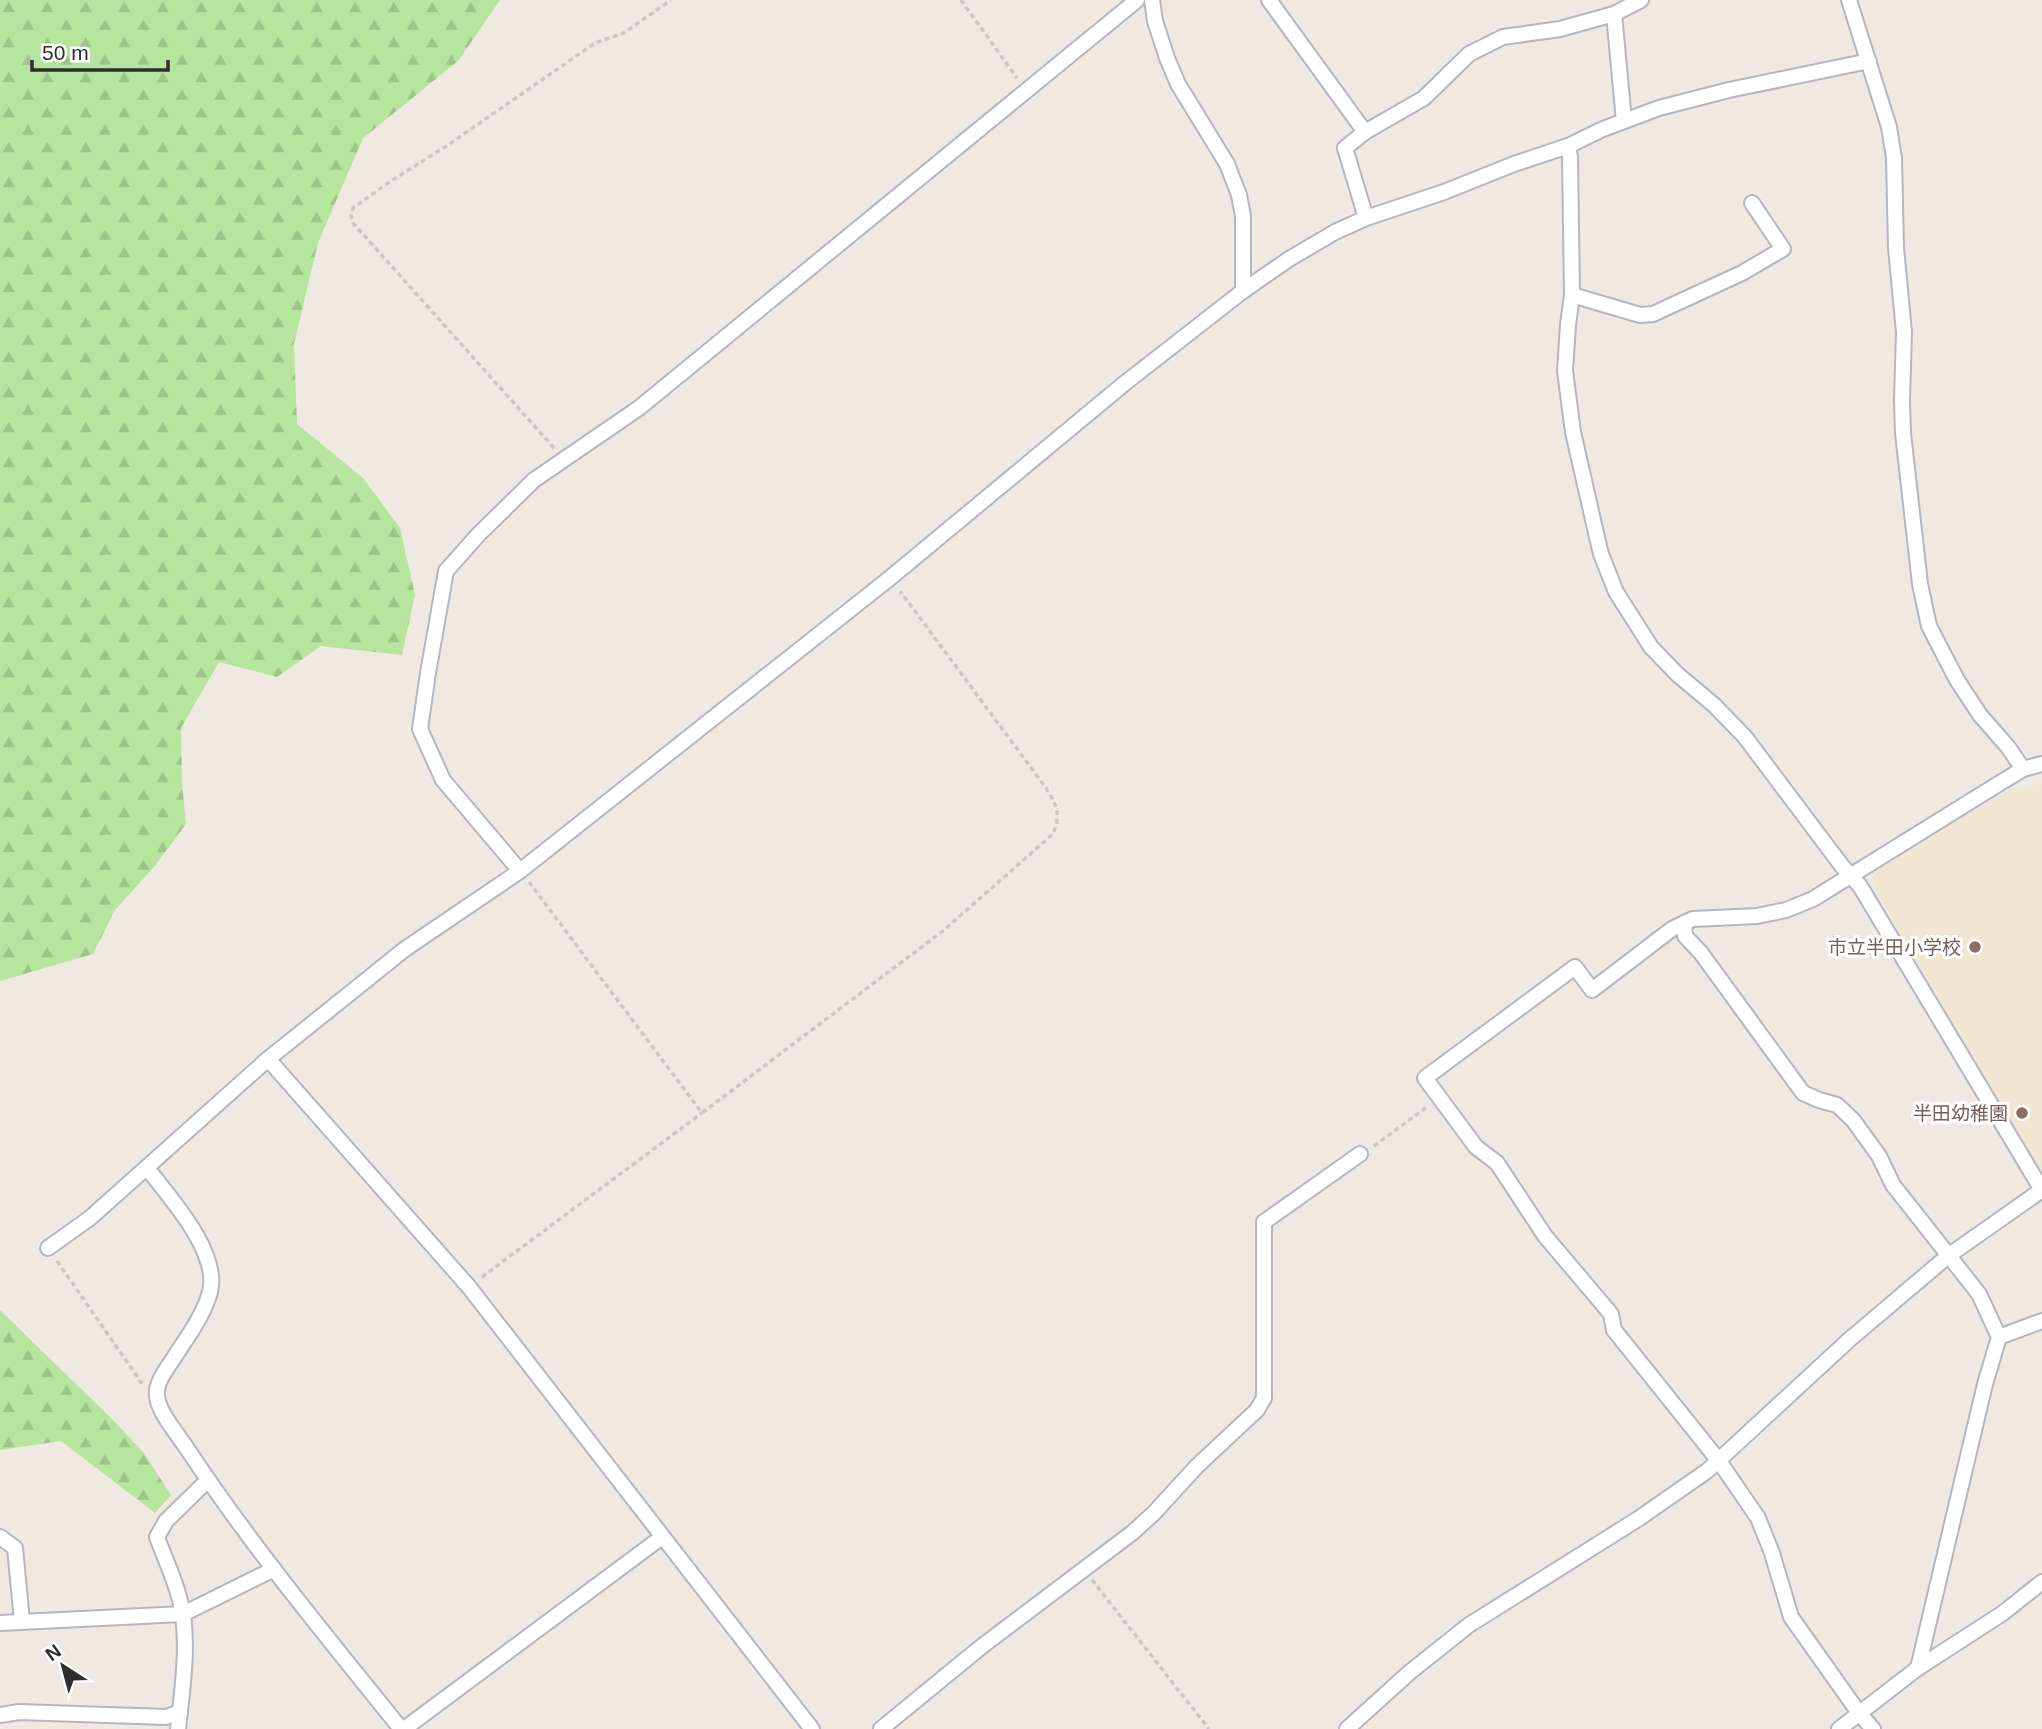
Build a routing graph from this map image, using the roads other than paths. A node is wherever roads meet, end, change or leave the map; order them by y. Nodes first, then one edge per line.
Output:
1 (1137, 0) edge
2 (1152, 0) edge
3 (1269, 0) edge
4 (1641, 0) edge
5 (1849, 0) edge
6 (1614, 14) junction
7 (1869, 61) junction
8 (1624, 121) junction
9 (1365, 132) junction
10 (1568, 146) junction
11 (1752, 203) dead end
12 (1366, 218) junction
13 (1243, 291) junction
14 (1572, 295) junction
15 (2042, 764) edge
16 (2024, 769) junction
17 (520, 871) junction
18 (1851, 875) junction
19 (1684, 923) junction
20 (268, 1059) junction
21 (1360, 1154) road end
22 (147, 1168) junction
23 (2042, 1190) edge
24 (48, 1248) road end
25 (1948, 1256) junction
26 (2042, 1321) edge
27 (1999, 1337) junction
28 (1719, 1461) junction
29 (208, 1480) junction
30 (0, 1537) edge
31 (662, 1537) junction
32 (274, 1569) junction
33 (2042, 1582) edge
34 (183, 1614) junction
35 (22, 1621) junction
36 (0, 1623) edge
37 (1918, 1668) junction
38 (180, 1712) junction
39 (1859, 1713) junction
40 (0, 1715) edge
41 (178, 1729) edge
42 (402, 1729) edge
43 (812, 1729) edge
44 (881, 1729) edge
45 (1348, 1729) edge
46 (1839, 1729) edge
47 (1873, 1729) edge

1 - 17 street
2 - 13 street
3 - 9 street
4 - 6 street
5 - 7 street
6 - 8 street
6 - 9 street
7 - 8 street
7 - 16 street
8 - 10 street
9 - 12 street
10 - 12 street
10 - 14 street
11 - 14 street
12 - 13 street
13 - 17 street
14 - 18 street
15 - 16 street
16 - 18 street
17 - 20 street
18 - 19 street
18 - 23 street
19 - 25 street
19 - 28 street
20 - 22 street
20 - 31 street
21 - 44 street
22 - 24 street
22 - 29 street
23 - 25 street
25 - 27 street
25 - 28 street
26 - 27 street
27 - 37 street
28 - 39 street
28 - 45 street
29 - 32 street
29 - 34 street
30 - 35 street
31 - 42 street
31 - 43 street
32 - 34 street
32 - 42 street
33 - 37 street
34 - 35 street
34 - 38 street
35 - 36 street
37 - 39 street
38 - 40 street
38 - 41 street
39 - 46 street
39 - 47 street

